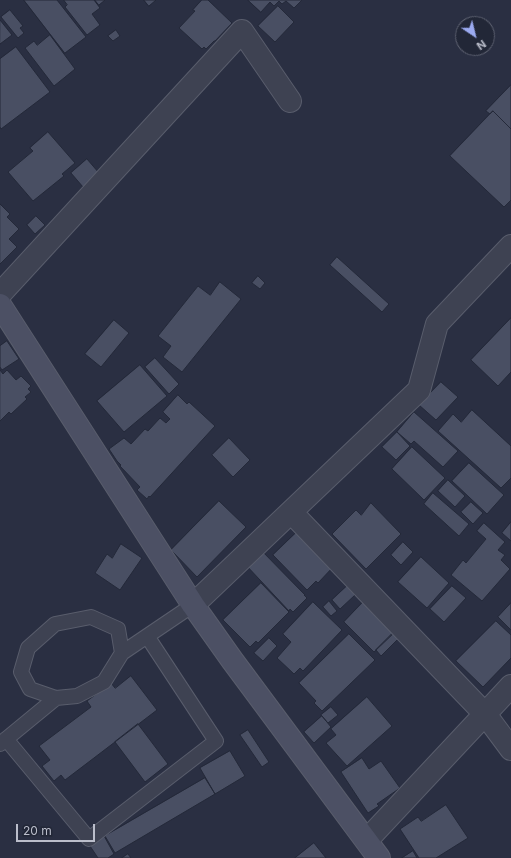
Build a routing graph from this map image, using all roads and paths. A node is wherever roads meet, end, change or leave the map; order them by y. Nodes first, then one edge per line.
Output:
1 (290, 101) dead end
2 (511, 246) edge
3 (0, 294) edge
4 (0, 305) edge
5 (290, 512) junction
6 (193, 605) junction
7 (147, 636) junction
8 (122, 653) junction
9 (511, 686) edge
10 (56, 698) junction
11 (486, 714) junction
12 (3, 742) edge
13 (511, 749) edge
14 (367, 840) junction
15 (379, 858) edge

1 - 3 street
2 - 5 street
4 - 6 street
5 - 6 street
5 - 11 street
6 - 7 lane
6 - 14 street
7 - 8 lane
7 - 12 lane
8 - 10 lane
8 - 10 lane
9 - 11 street
10 - 12 lane
11 - 13 street
11 - 14 street
14 - 15 street

